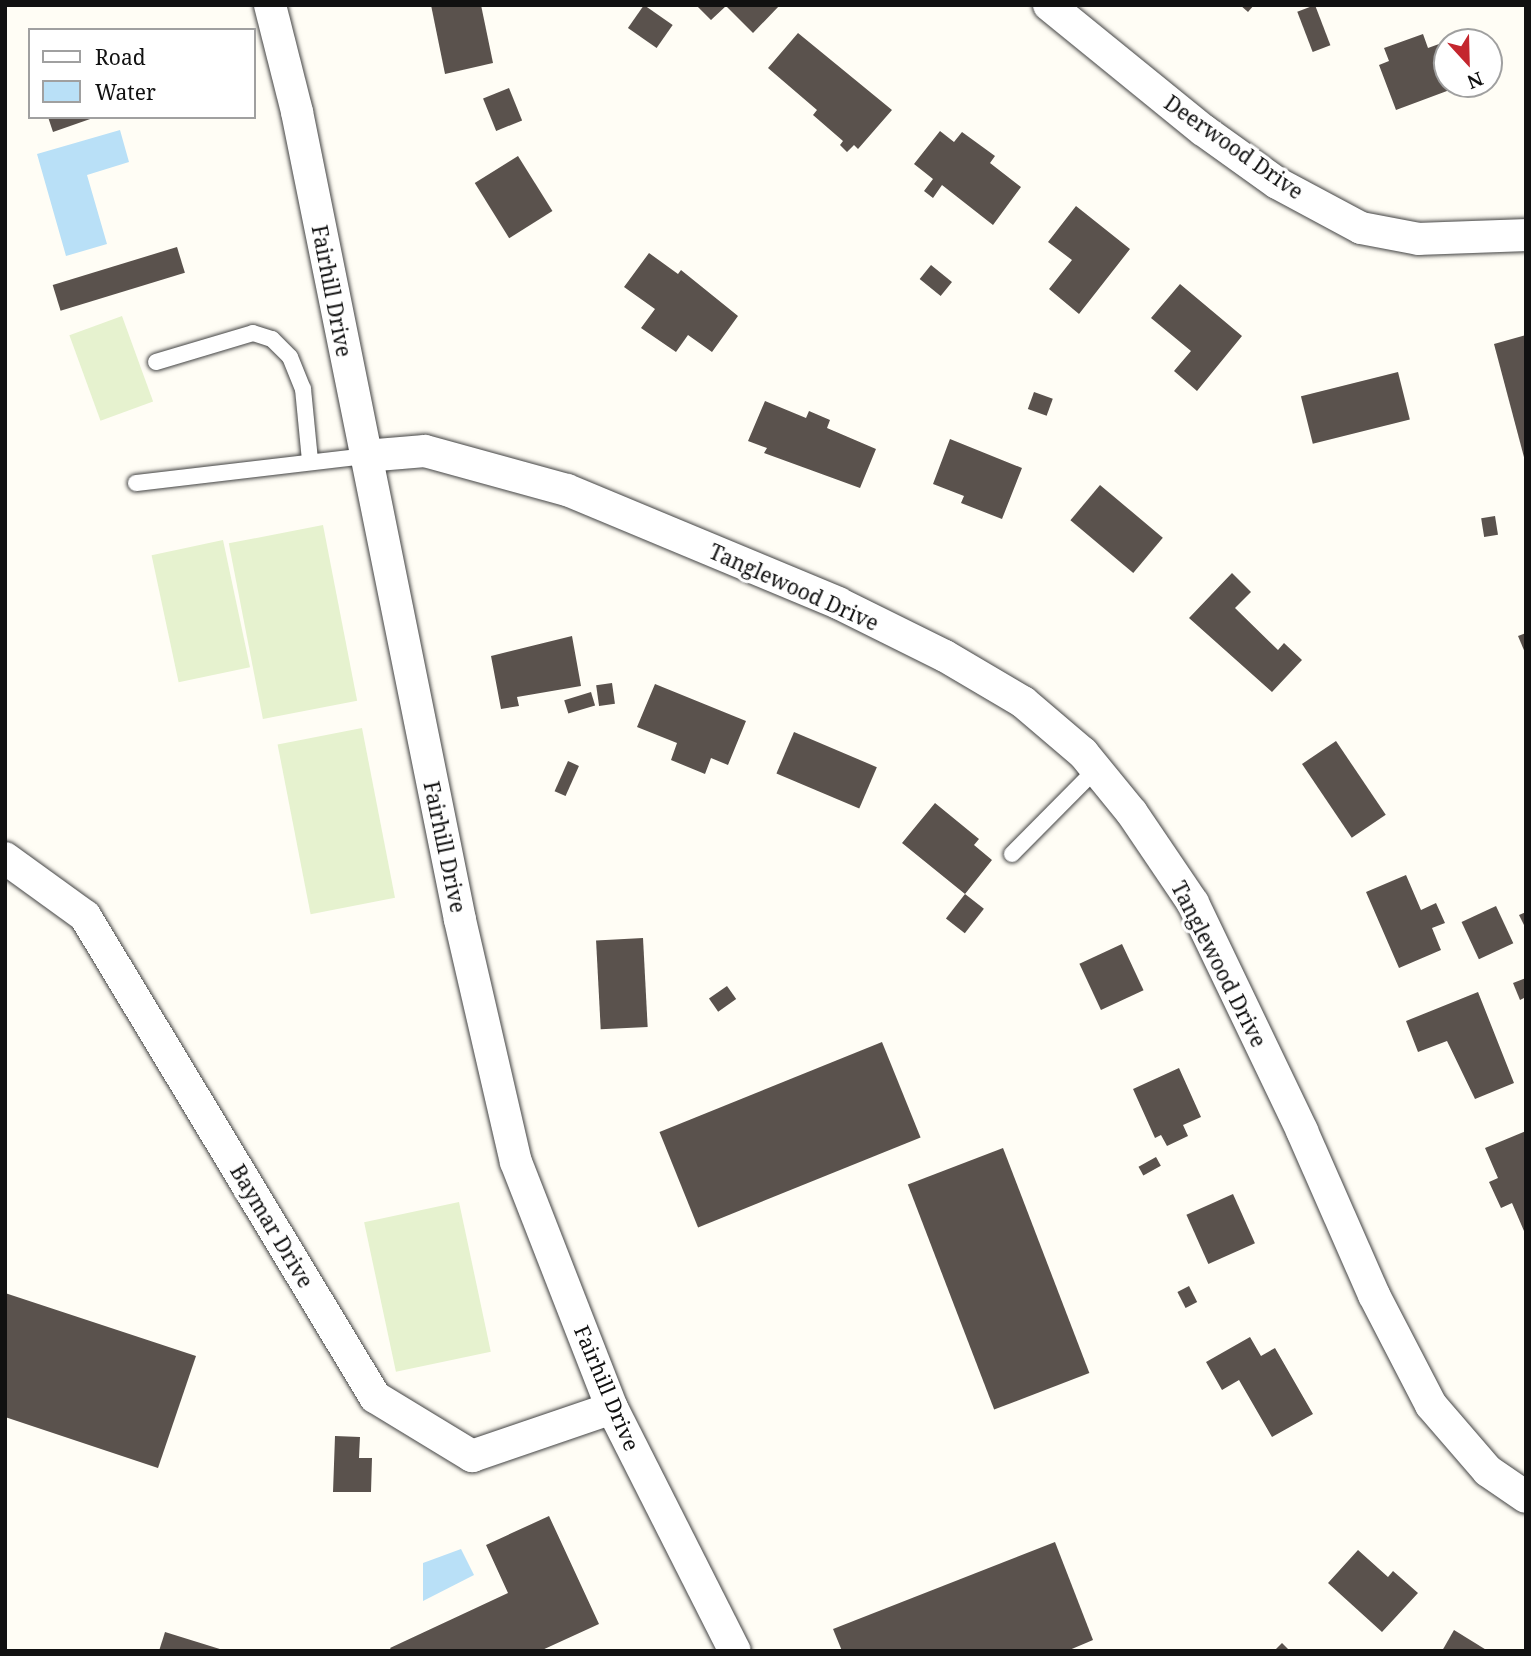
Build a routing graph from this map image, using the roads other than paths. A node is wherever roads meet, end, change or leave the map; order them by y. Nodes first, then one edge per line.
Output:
1 (270, 5) edge
2 (1049, 5) edge
3 (1526, 235) edge
4 (156, 362) dead end
5 (365, 456) junction
6 (310, 461) junction
7 (136, 483) dead end
8 (1096, 769) junction
9 (1012, 854) dead end
10 (5, 858) edge
11 (611, 1408) junction
12 (1526, 1497) edge
13 (732, 1650) edge

1 - 5 street, Fairhill Drive
2 - 3 street, Deerwood Drive
4 - 6 lane
5 - 6 lane
5 - 8 street, Tanglewood Drive
5 - 11 street, Fairhill Drive
6 - 7 lane
8 - 9 lane
8 - 12 street, Tanglewood Drive
10 - 11 street, Baymar Drive
11 - 13 street, Fairhill Drive

